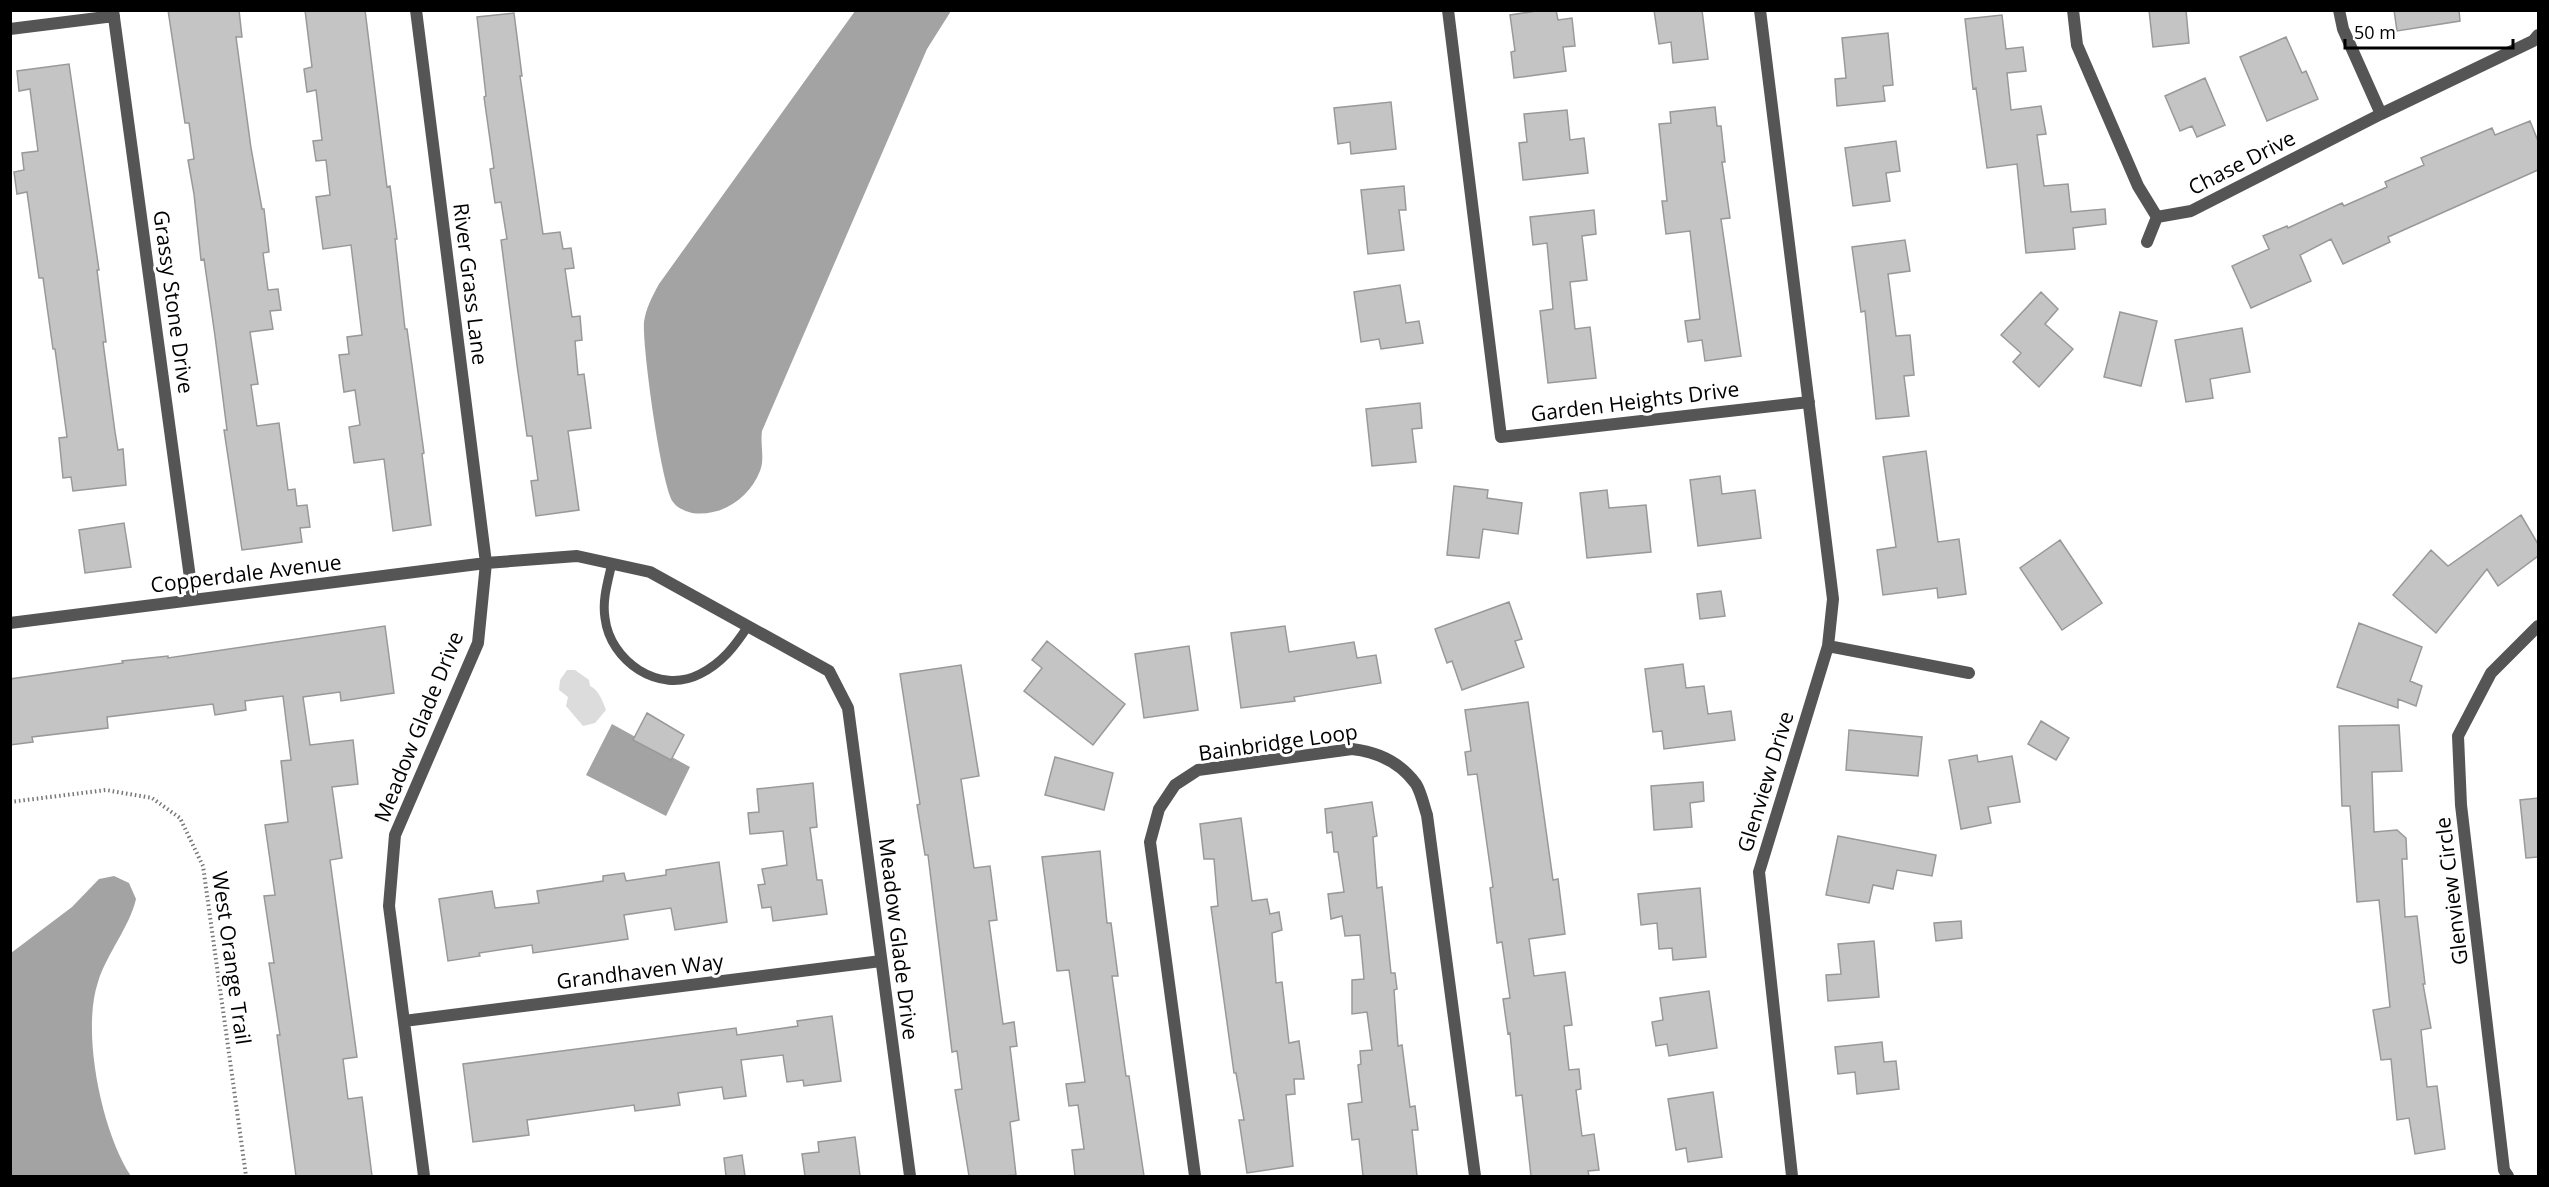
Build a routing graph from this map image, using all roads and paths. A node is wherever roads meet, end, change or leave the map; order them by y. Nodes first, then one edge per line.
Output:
1 (416, 10) edge
2 (1448, 10) edge
3 (1760, 10) edge
4 (2073, 10) edge
5 (2339, 10) edge
6 (113, 13) edge
7 (10, 29) edge
8 (2538, 35) edge
9 (2381, 114) junction
10 (2157, 217) junction
11 (2147, 242) dead end
12 (1809, 402) junction
13 (486, 563) junction
14 (612, 563) junction
15 (193, 600) junction
16 (10, 623) edge
17 (748, 626) junction
18 (2538, 626) edge
19 (1828, 646) junction
20 (1969, 673) dead end
21 (10, 802) edge
22 (881, 961) junction
23 (404, 1021) junction
24 (246, 1176) edge
25 (424, 1176) edge
26 (910, 1176) edge
27 (1195, 1176) edge
28 (1475, 1176) edge
29 (1792, 1176) edge
30 (2508, 1176) edge

1 - 13 street, River Grass Lane
2 - 12 street, Garden Heights Drive
3 - 12 street
4 - 10 street
5 - 9 street
6 - 7 street
6 - 15 street, Grassy Stone Drive
8 - 9 street, Chase Drive
9 - 10 street, Chase Drive
10 - 11 street
12 - 19 street, Glenview Drive
13 - 14 street, Meadow Glade Drive
13 - 15 street, Copperdale Avenue
13 - 23 street, Meadow Glade Drive
14 - 17 street, Meadow Glade Drive
14 - 17 lane
15 - 16 street, Copperdale Avenue
17 - 22 street, Meadow Glade Drive
18 - 30 street, Glenview Circle
19 - 20 street
19 - 29 street, Glenview Drive
21 - 24 path, West Orange Trail
22 - 23 street, Grandhaven Way
22 - 26 street, Meadow Glade Drive
23 - 25 street, Meadow Glade Drive
27 - 28 street, Bainbridge Loop

